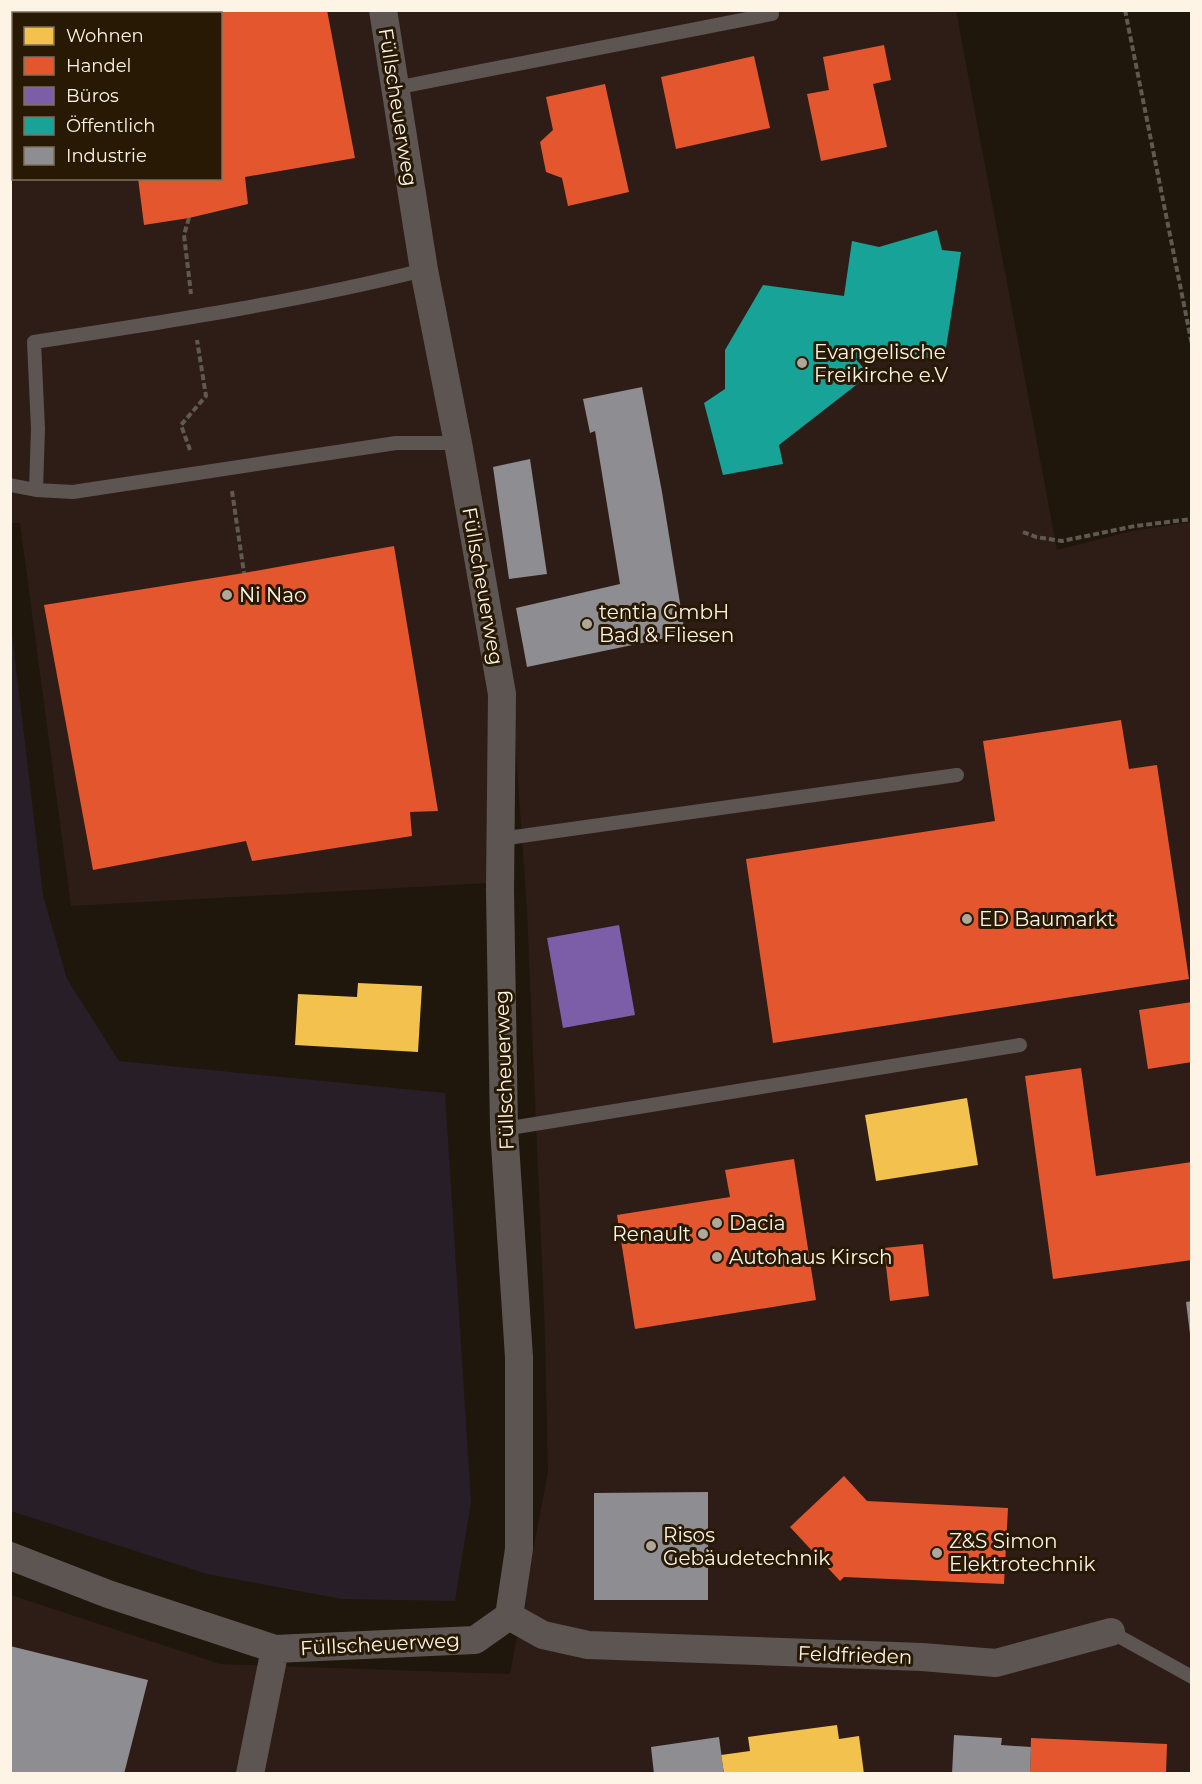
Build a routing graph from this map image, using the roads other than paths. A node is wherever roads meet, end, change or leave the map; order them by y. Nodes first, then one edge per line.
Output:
1 (383, 10) edge
2 (772, 14) dead end
3 (395, 88) junction
4 (424, 270) junction
5 (458, 443) junction
6 (10, 485) edge
7 (36, 490) junction
8 (957, 775) dead end
9 (500, 839) junction
10 (1020, 1045) dead end
11 (504, 1129) junction
12 (10, 1556) edge
13 (509, 1616) junction
14 (1111, 1632) joint
15 (275, 1649) junction
16 (1191, 1677) edge
17 (250, 1773) edge

1 - 3 street, Füllscheuerweg
2 - 3 lane
3 - 4 street, Füllscheuerweg
4 - 5 street, Füllscheuerweg
4 - 7 lane
5 - 7 lane
5 - 9 street, Füllscheuerweg
6 - 7 lane
8 - 9 lane
9 - 11 street, Füllscheuerweg
10 - 11 lane
11 - 13 street, Füllscheuerweg
12 - 15 street, Füllscheuerweg
13 - 14 street, Feldfrieden
13 - 15 street, Füllscheuerweg
14 - 16 lane, Feldfrieden
15 - 17 street

